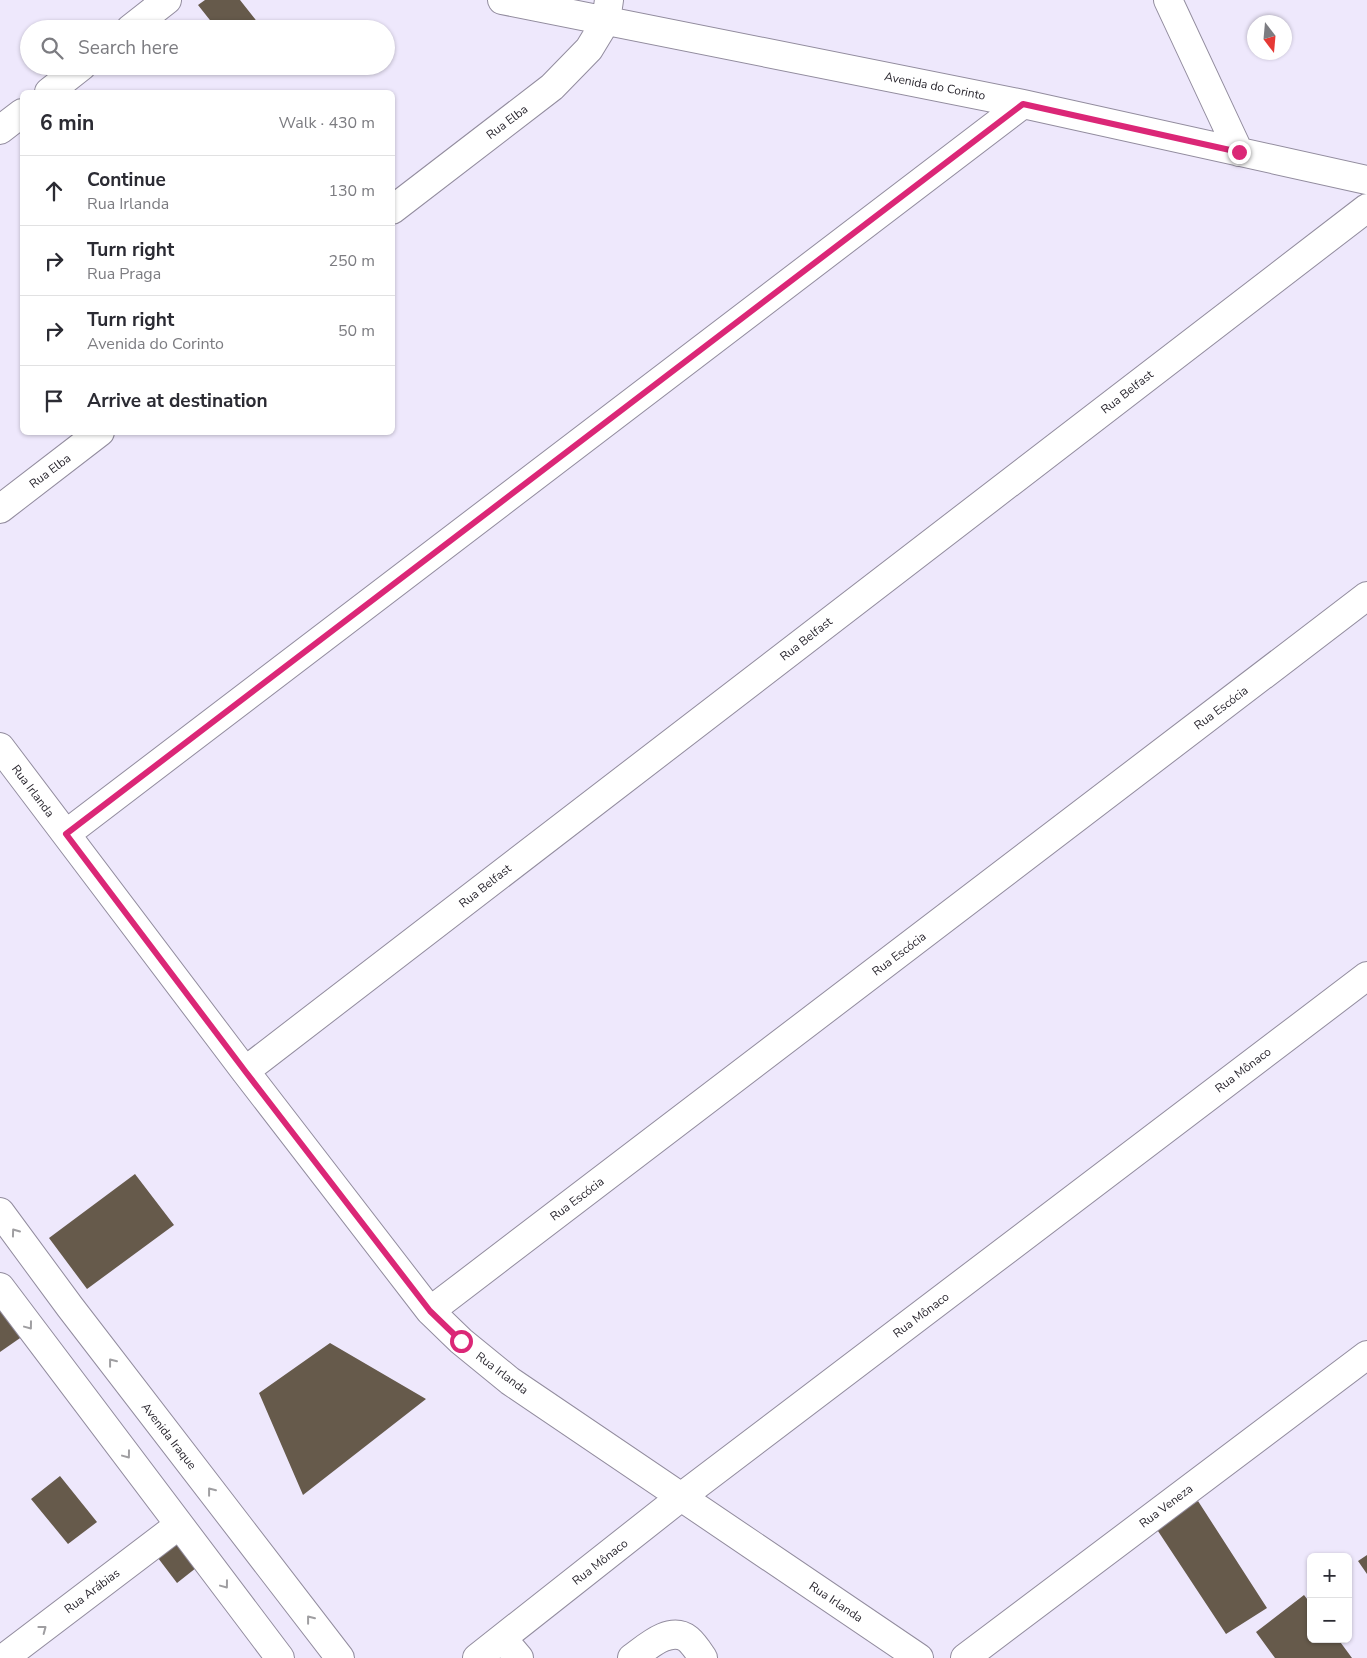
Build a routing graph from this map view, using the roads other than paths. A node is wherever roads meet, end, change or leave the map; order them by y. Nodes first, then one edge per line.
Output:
1 (167, 0) edge
2 (502, 0) edge
3 (1168, 0) edge
4 (608, 10) edge
5 (141, 20) edge
6 (70, 75) edge
7 (51, 90) edge
8 (1023, 104) junction
9 (20, 115) edge
10 (0, 130) edge
11 (1239, 152) junction
12 (1367, 180) edge
13 (395, 208) edge
14 (1367, 208) edge
15 (96, 435) edge
16 (0, 509) edge
17 (1367, 596) edge
18 (0, 746) edge
19 (66, 834) junction
20 (1367, 976) edge
21 (245, 1071) junction
22 (0, 1212) edge
23 (0, 1287) edge
24 (430, 1311) junction
25 (1367, 1355) edge
26 (681, 1497) junction
27 (179, 1525) junction
28 (511, 1648) edge
29 (4, 1658) edge
30 (280, 1658) edge
31 (340, 1658) edge
32 (477, 1658) edge
33 (632, 1658) edge
34 (703, 1658) edge
35 (919, 1658) edge
36 (965, 1658) edge

1 - 5 street
2 - 4 street, Avenida do Corinto
3 - 11 street
4 - 8 street, Avenida do Corinto
4 - 13 street, Rua Elba
6 - 7 street
8 - 11 street, Avenida do Corinto
8 - 19 street
9 - 10 street
11 - 12 street, Avenida do Corinto
14 - 21 street, Rua Belfast
15 - 16 street, Rua Elba
17 - 24 street, Rua Escócia
18 - 19 street, Rua Irlanda
19 - 21 street, Rua Irlanda
20 - 26 street, Rua Mônaco
21 - 24 street, Rua Irlanda
31 -> 22 street, Avenida Iraque
23 -> 27 street
24 - 26 street, Rua Irlanda
25 - 36 street, Rua Veneza
26 - 28 street, Rua Mônaco
26 - 35 street, Rua Irlanda
29 -> 27 street, Rua Arábias
27 -> 30 street
28 - 32 street, Rua Mônaco
33 - 34 street

